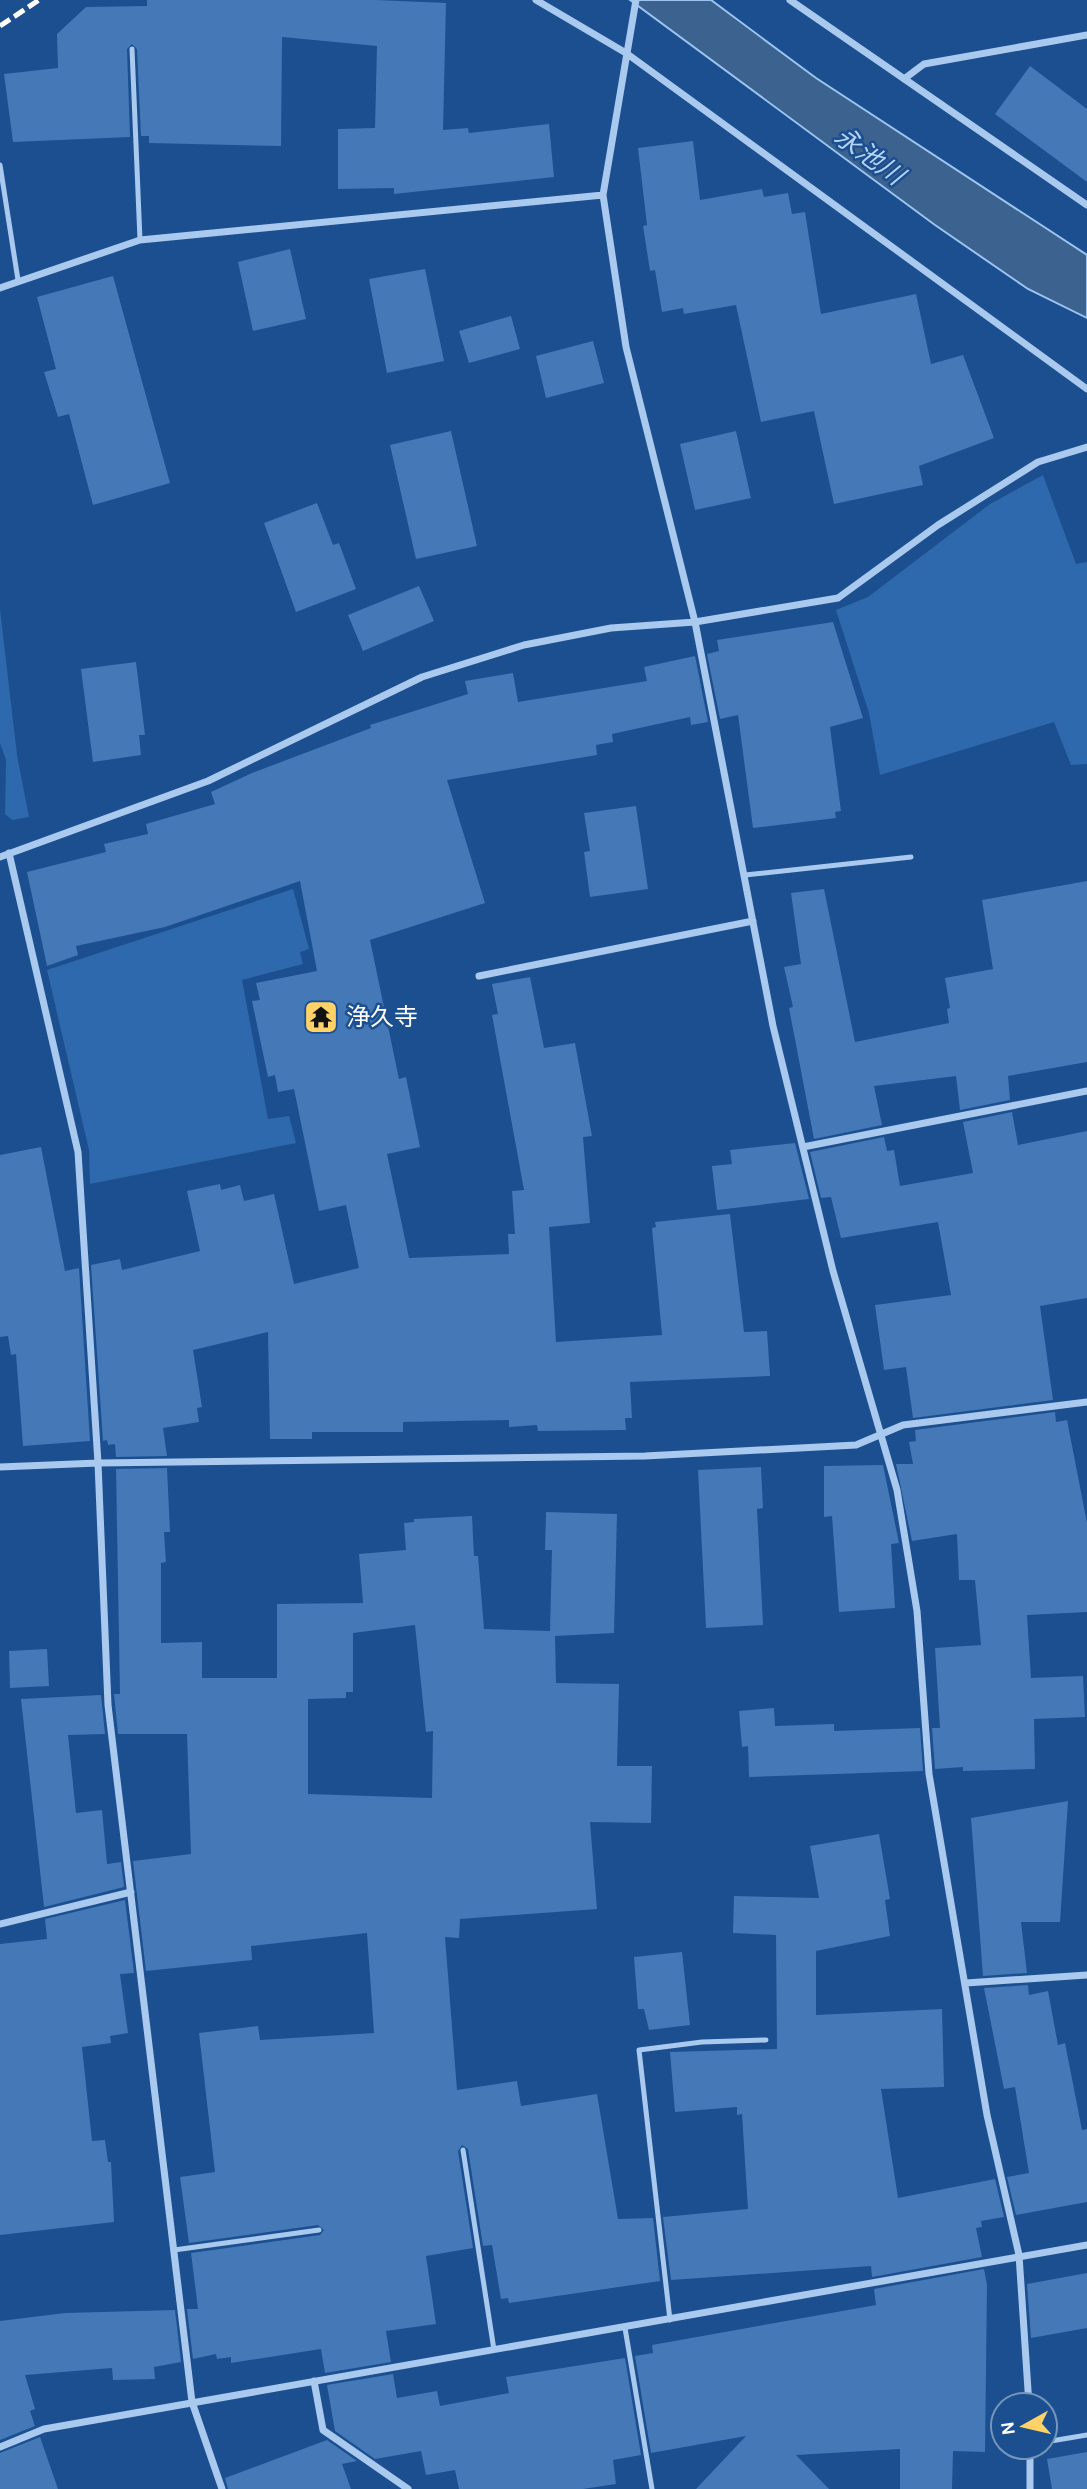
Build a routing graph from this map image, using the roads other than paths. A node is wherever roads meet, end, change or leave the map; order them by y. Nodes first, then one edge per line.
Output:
1 (536, 0) edge
2 (636, 0) edge
3 (790, 0) edge
4 (1087, 35) edge
5 (132, 49) dead end
6 (626, 53) junction
7 (904, 79) junction
8 (0, 165) edge
9 (2, 195) edge
10 (603, 195) junction
11 (1087, 205) edge
12 (140, 240) junction
13 (18, 280) junction
14 (0, 288) edge
15 (1087, 389) edge
16 (1087, 447) edge
17 (695, 622) junction
18 (9, 853) junction
19 (0, 857) edge
20 (911, 857) dead end
21 (745, 874) junction
22 (753, 921) junction
23 (480, 976) dead end
24 (1087, 1091) edge
25 (803, 1147) junction
26 (1087, 1402) edge
27 (879, 1434) junction
28 (98, 1463) junction
29 (0, 1467) edge
30 (131, 1892) junction
31 (0, 1924) edge
32 (1087, 1975) edge
33 (966, 1983) junction
34 (766, 2040) dead end
35 (463, 2150) dead end
36 (318, 2230) dead end
37 (1087, 2245) edge
38 (174, 2250) junction
39 (1019, 2255) junction
40 (670, 2320) junction
41 (625, 2328) junction
42 (494, 2350) junction
43 (314, 2381) junction
44 (1028, 2391) edge
45 (192, 2402) junction
46 (1087, 2435) edge
47 (1059, 2440) edge
48 (0, 2447) edge
49 (1030, 2461) edge
50 (222, 2489) edge
51 (408, 2489) edge
52 (652, 2489) edge
53 (1030, 2489) edge

1 - 6 street
2 - 6 street
3 - 7 street
4 - 7 street
5 - 12 lane
6 - 10 street
6 - 15 street
7 - 11 street
8 - 9 lane
9 - 13 lane
10 - 12 street
10 - 17 street
12 - 13 street
13 - 14 street
16 - 17 street
17 - 18 street
17 - 21 street
18 - 19 street
18 - 28 street
20 - 21 lane
21 - 22 street
22 - 23 street
22 - 25 street
24 - 25 street
25 - 27 street
26 - 27 street
27 - 28 street
27 - 33 street
28 - 29 street
28 - 30 street
30 - 31 street
30 - 38 street
32 - 33 street
33 - 39 street
34 - 40 lane
35 - 42 lane
36 - 38 lane
37 - 39 street
38 - 45 street
39 - 40 street
39 - 44 street
40 - 41 street
41 - 42 street
41 - 52 lane
42 - 43 street
43 - 45 street
43 - 51 street
45 - 48 street
45 - 50 street
46 - 47 lane
49 - 53 street

